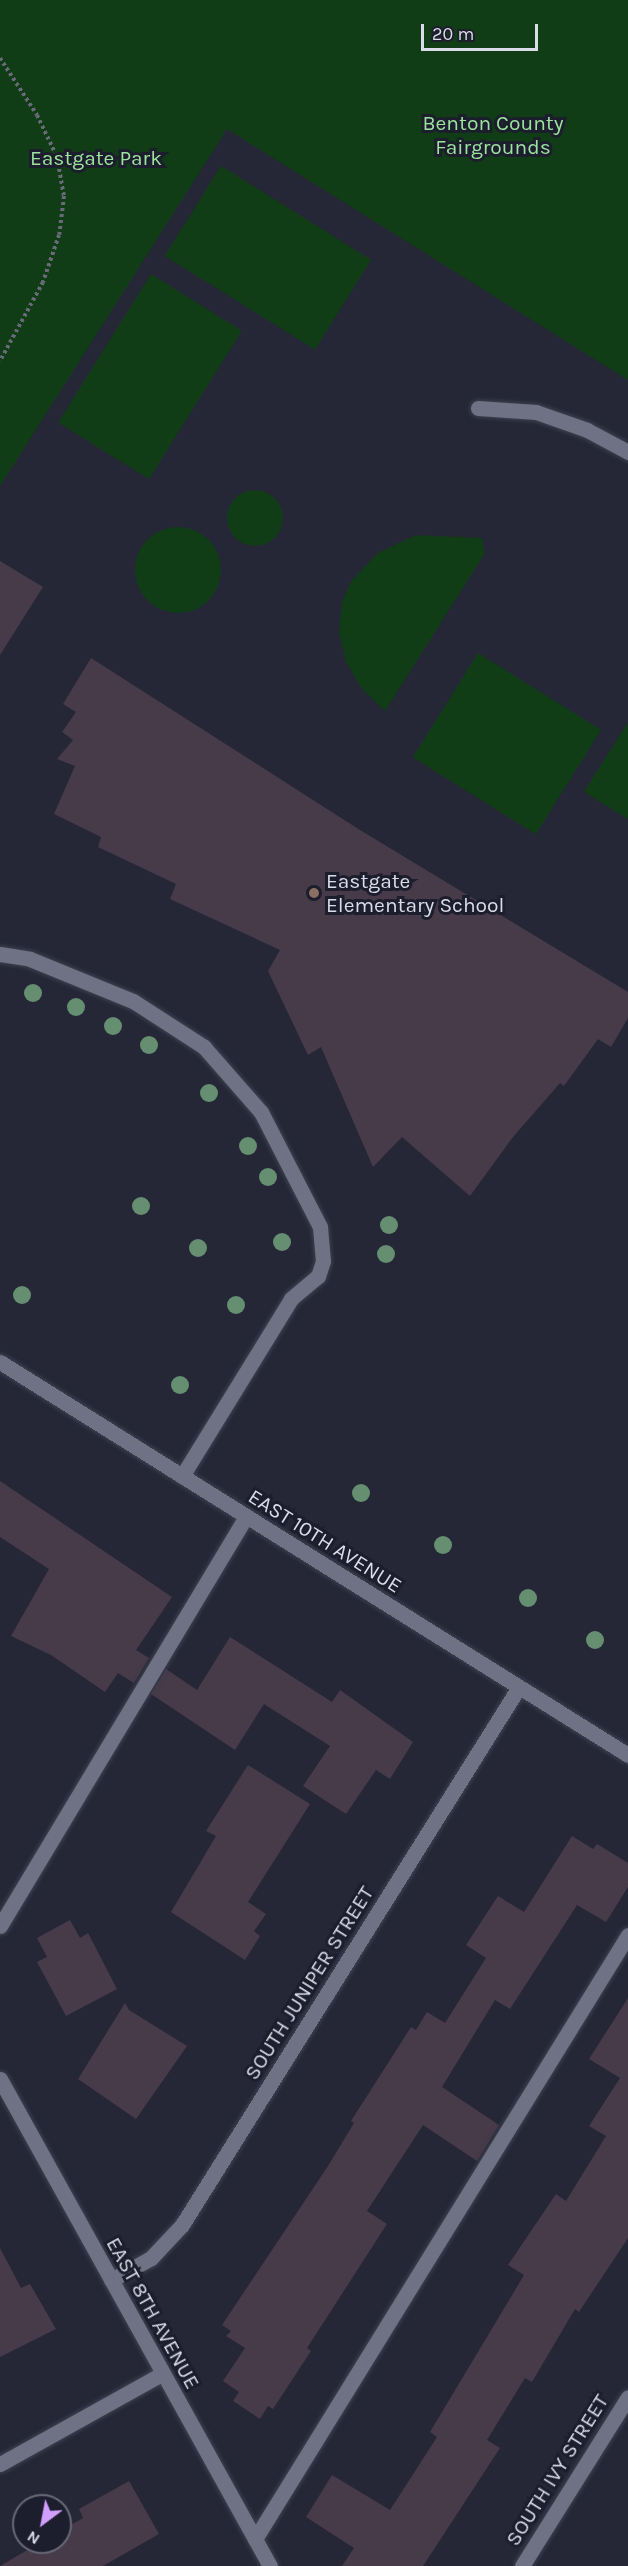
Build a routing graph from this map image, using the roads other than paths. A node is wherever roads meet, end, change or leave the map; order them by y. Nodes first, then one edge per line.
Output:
1 (478, 408) dead end
2 (628, 452) edge
3 (0, 954) edge
4 (0, 1362) edge
5 (182, 1476) junction
6 (246, 1516) junction
7 (519, 1687) junction
8 (628, 1755) edge
9 (0, 1926) edge
10 (628, 1935) edge
11 (0, 2079) edge
12 (111, 2280) junction
13 (162, 2374) junction
14 (628, 2397) edge
15 (0, 2464) edge
16 (255, 2539) junction
17 (270, 2566) edge
18 (522, 2566) edge

1 - 2 street
3 - 5 street
4 - 5 street, EAST 10TH AVENUE
5 - 6 street, EAST 10TH AVENUE
6 - 7 street, EAST 10TH AVENUE
6 - 9 street
7 - 8 street, EAST 10TH AVENUE
7 - 12 street, SOUTH JUNIPER STREET
10 - 16 street
11 - 12 street, EAST 8TH AVENUE
12 - 13 street, EAST 8TH AVENUE
13 - 15 street
13 - 16 street, EAST 8TH AVENUE
14 - 18 street, SOUTH IVY STREET
16 - 17 street, EAST 8TH AVENUE

